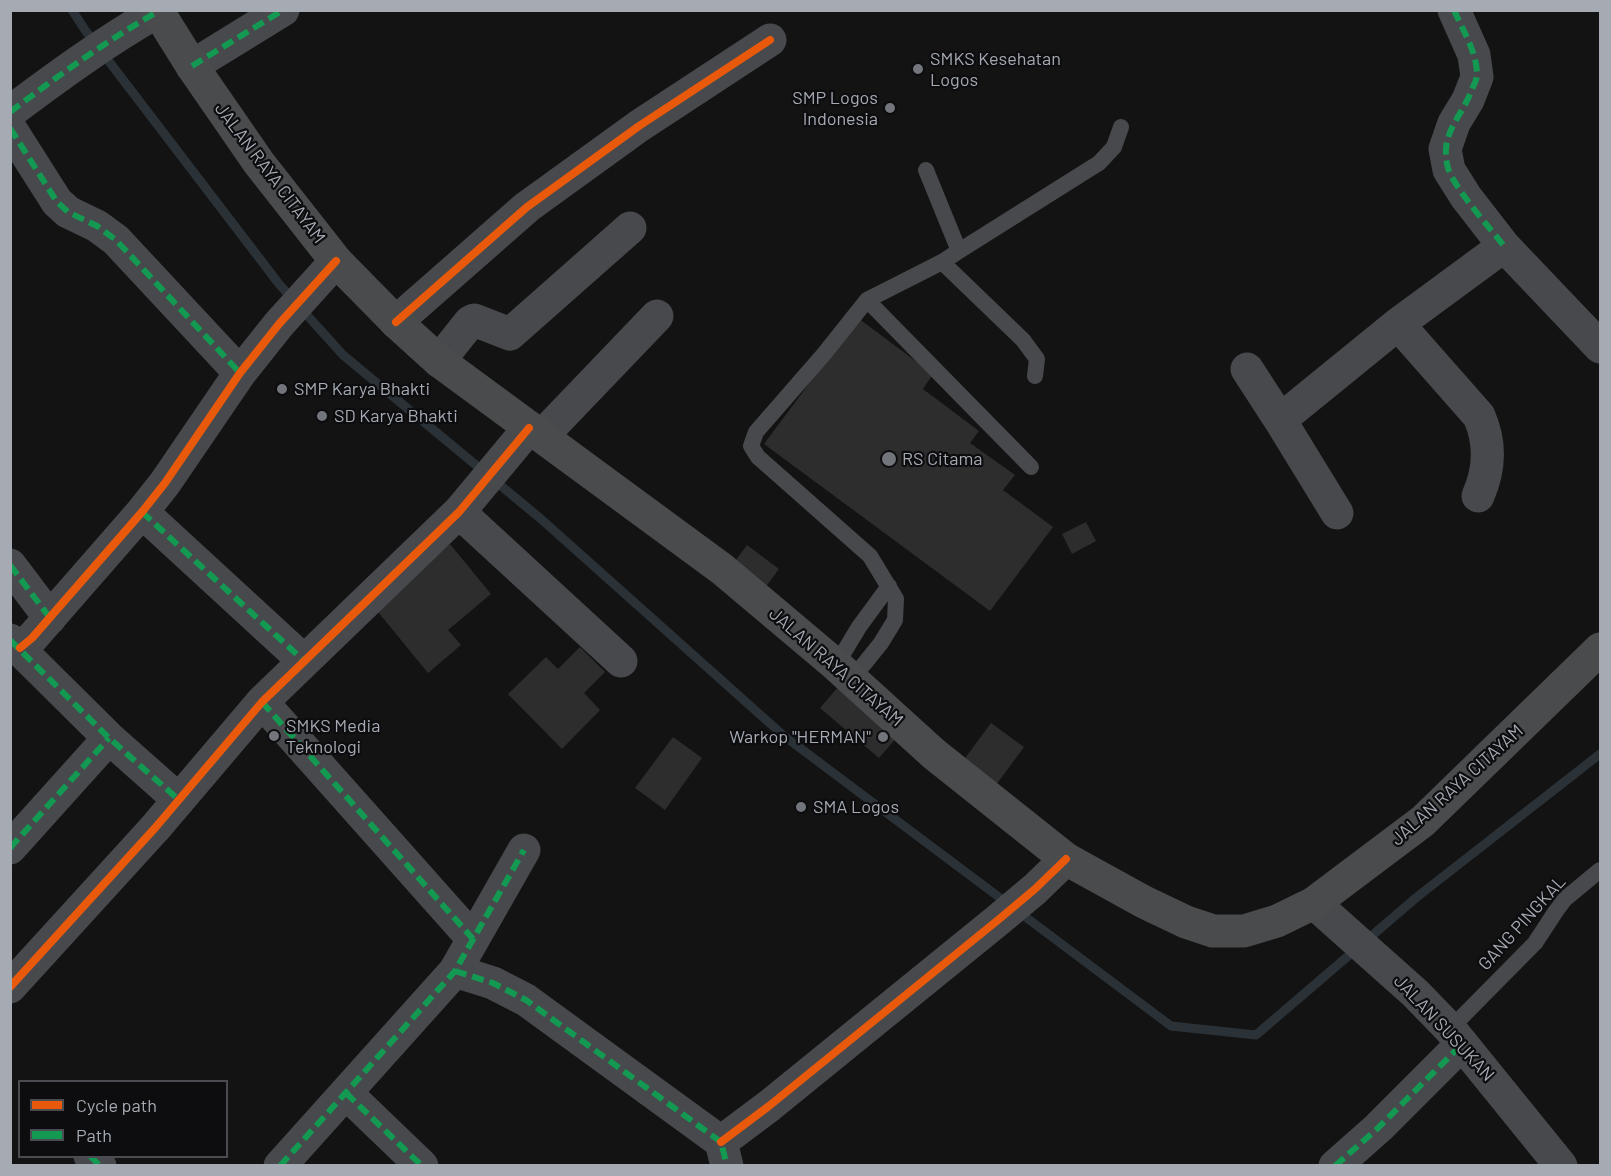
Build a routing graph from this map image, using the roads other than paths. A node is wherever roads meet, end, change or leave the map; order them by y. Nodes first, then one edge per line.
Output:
1 (283, 10) edge
2 (1454, 10) edge
3 (157, 11) edge
4 (770, 40) dead end
5 (192, 66) junction
6 (10, 112) edge
7 (1121, 127) dead end
8 (10, 128) edge
9 (926, 170) dead end
10 (630, 228) dead end
11 (1504, 246) junction
12 (959, 251) junction
13 (942, 262) junction
14 (328, 269) junction
15 (867, 300) junction
16 (657, 316) dead end
17 (396, 322) junction
18 (1398, 324) junction
19 (1600, 347) edge
20 (439, 361) junction
21 (1247, 369) dead end
22 (240, 373) junction
23 (1035, 376) dead end
24 (1280, 420) junction
25 (529, 436) junction
26 (1031, 466) dead end
27 (1478, 496) dead end
28 (464, 505) junction
29 (142, 512) junction
30 (1337, 513) dead end
31 (10, 565) edge
32 (889, 586) junction
33 (50, 618) junction
34 (15, 644) edge
35 (1600, 649) edge
36 (304, 661) junction
37 (621, 661) dead end
38 (844, 672) junction
39 (262, 702) junction
40 (109, 738) junction
41 (178, 800) junction
42 (10, 848) edge
43 (524, 850) dead end
44 (1066, 860) junction
45 (1600, 870) edge
46 (1314, 903) junction
47 (473, 939) junction
48 (455, 971) junction
49 (10, 987) edge
50 (1456, 1037) junction
51 (346, 1093) junction
52 (724, 1154) edge
53 (280, 1166) edge
54 (422, 1166) edge
55 (1335, 1166) edge
56 (1561, 1166) edge

1 - 5 street
2 - 11 street
3 - 5 main road, JALAN RAYA CITAYAM
3 - 6 street
4 - 17 street
5 - 14 main road, JALAN RAYA CITAYAM
7 - 12 lane
8 - 22 street
9 - 12 lane
10 - 20 street
11 - 18 street
11 - 19 street
12 - 13 lane
13 - 15 lane
13 - 23 lane
14 - 17 main road, JALAN RAYA CITAYAM
14 - 22 street
15 - 26 lane
15 - 32 lane
16 - 25 street
17 - 20 main road, JALAN RAYA CITAYAM
18 - 24 street
18 - 27 street
20 - 25 main road, JALAN RAYA CITAYAM
21 - 24 street
22 - 29 street
24 - 30 street
25 - 28 street
25 - 38 main road, JALAN RAYA CITAYAM
28 - 36 street
28 - 37 street
29 - 33 street
29 - 36 street
31 - 33 street
32 - 38 lane
32 - 38 lane
33 - 34 street
34 - 40 street
35 - 46 main road, JALAN RAYA CITAYAM
36 - 39 street
38 - 44 main road, JALAN RAYA CITAYAM
39 - 41 street
39 - 47 street
40 - 41 street
40 - 42 street
41 - 49 street
43 - 47 street
44 - 46 main road, JALAN RAYA CITAYAM
44 - 52 street
45 - 50 lane, GANG PINGKAL
46 - 50 street, JALAN SUSUKAN
47 - 48 street
48 - 51 street
48 - 52 street
50 - 55 street
50 - 56 street, JALAN SUSUKAN
51 - 53 street
51 - 54 street

